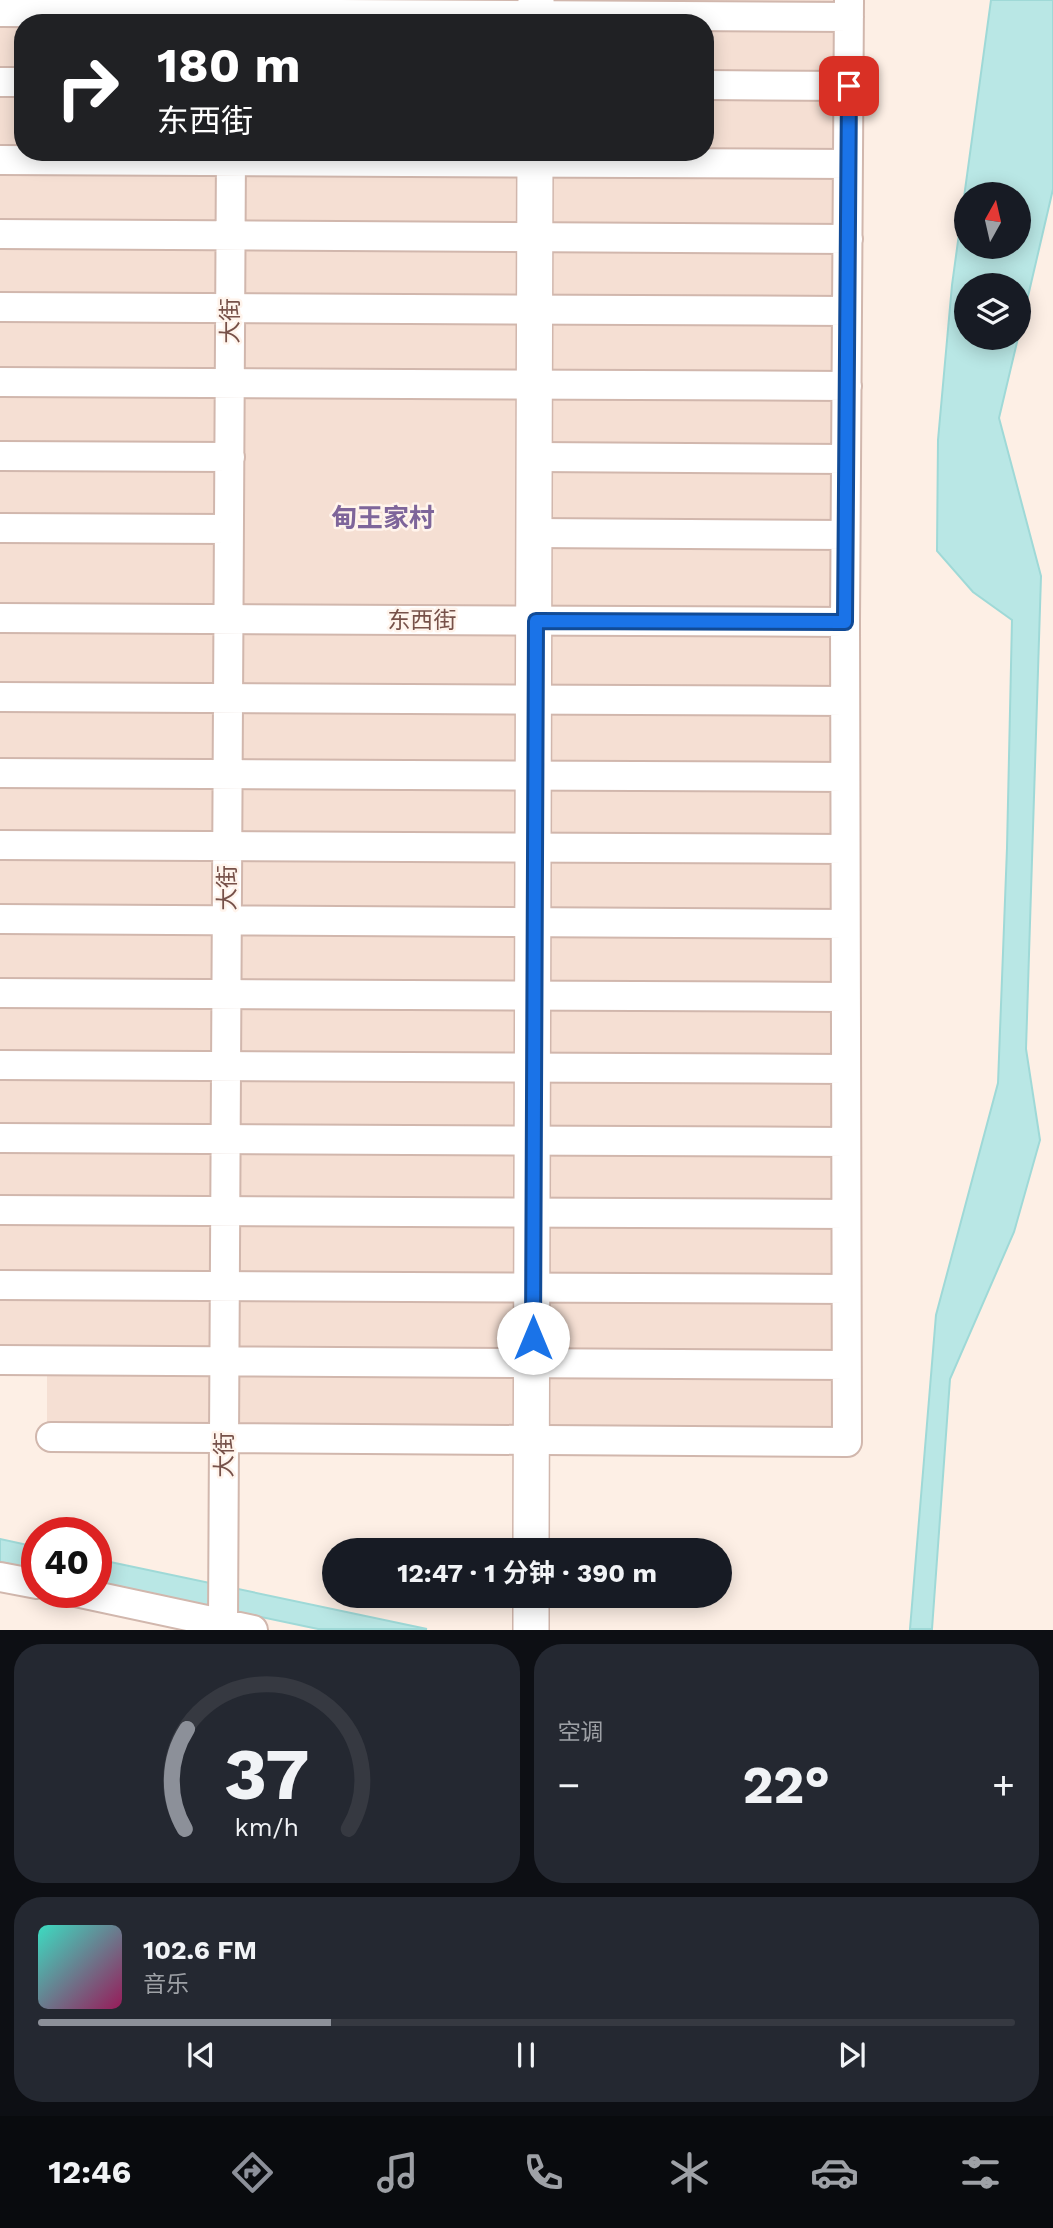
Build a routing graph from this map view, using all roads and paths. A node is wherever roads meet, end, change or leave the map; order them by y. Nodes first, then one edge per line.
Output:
1 (849, 8) edge
2 (0, 12) edge
3 (232, 12) edge
4 (536, 13) edge
5 (714, 85) edge
6 (849, 86) junction
7 (231, 161) edge
8 (536, 161) edge
9 (714, 161) edge
10 (848, 164) junction
11 (0, 234) edge
12 (231, 236) junction
13 (536, 237) junction
14 (848, 239) junction
15 (0, 307) edge
16 (230, 308) junction
17 (536, 309) junction
18 (847, 311) junction
19 (0, 382) edge
20 (230, 383) junction
21 (536, 384) junction
22 (847, 386) junction
23 (0, 456) edge
24 (230, 457) junction
25 (536, 457) junction
26 (846, 459) junction
27 (0, 528) edge
28 (229, 529) junction
29 (536, 533) junction
30 (845, 535) junction
31 (0, 618) edge
32 (229, 619) junction
33 (536, 621) junction
34 (845, 622) junction
35 (0, 697) edge
36 (229, 698) junction
37 (535, 699) junction
38 (845, 701) junction
39 (0, 772) edge
40 (228, 774) junction
41 (535, 775) junction
42 (845, 777) junction
43 (0, 845) edge
44 (227, 846) junction
45 (534, 848) junction
46 (845, 849) junction
47 (0, 919) edge
48 (227, 920) junction
49 (534, 922) junction
50 (845, 923) junction
51 (0, 993) edge
52 (227, 994) junction
53 (534, 996) junction
54 (845, 997) junction
55 (0, 1065) edge
56 (226, 1066) junction
57 (534, 1068) junction
58 (845, 1069) junction
59 (0, 1138) edge
60 (226, 1139) junction
61 (533, 1141) junction
62 (846, 1142) junction
63 (0, 1210) edge
64 (225, 1211) junction
65 (533, 1212) junction
66 (846, 1214) junction
67 (0, 1285) edge
68 (225, 1286) junction
69 (533, 1287) junction
70 (846, 1289) junction
71 (0, 1360) edge
72 (224, 1361) junction
73 (532, 1363) junction
74 (846, 1365) junction
75 (51, 1437) dead end
76 (224, 1438) junction
77 (532, 1439) junction
78 (531, 1538) edge
79 (0, 1577) edge
80 (21, 1581) edge
81 (112, 1600) edge
82 (531, 1608) edge
83 (223, 1623) junction
84 (253, 1629) edge
85 (531, 1629) edge

1 - 4 street
1 - 6 street
2 - 3 street
3 - 4 street
5 - 6 street
6 - 10 street
7 - 12 street, 大街
8 - 13 street
9 - 10 street
10 - 14 street
11 - 12 street
12 - 13 street
12 - 16 street, 大街
13 - 14 street
13 - 17 street
14 - 18 street
15 - 16 street
16 - 17 street
16 - 20 street, 大街
17 - 18 street
17 - 21 street
18 - 22 street
19 - 20 street
20 - 21 street
20 - 24 street, 大街
21 - 22 street
21 - 25 street
22 - 26 street
23 - 24 street
24 - 28 street, 大街
25 - 26 street
25 - 29 street
26 - 30 street
27 - 28 street
28 - 32 street, 大街
29 - 30 street
29 - 33 street
30 - 34 street
31 - 32 street, 东西街
32 - 33 street, 东西街
32 - 36 street, 大街
33 - 34 street, 东西街
33 - 37 street
34 - 38 street
35 - 36 street
36 - 37 street
36 - 40 street, 大街
37 - 38 street
37 - 41 street
38 - 42 street
39 - 40 street
40 - 41 street
40 - 44 street, 大街
41 - 42 street
41 - 45 street
42 - 46 street
43 - 44 street
44 - 45 street
44 - 48 street, 大街
45 - 46 street
45 - 49 street
46 - 50 street
47 - 48 street
48 - 49 street
48 - 52 street, 大街
49 - 50 street
49 - 53 street
50 - 54 street
51 - 52 street
52 - 53 street
52 - 56 street, 大街
53 - 54 street
53 - 57 street
54 - 58 street
55 - 56 street
56 - 57 street
56 - 60 street, 大街
57 - 58 street
57 - 61 street
58 - 62 street
59 - 60 street
60 - 61 street
60 - 64 street, 大街
61 - 62 street
61 - 65 street
62 - 66 street
63 - 64 street
64 - 65 street
64 - 68 street, 大街
65 - 66 street
65 - 69 street
66 - 70 street
67 - 68 street
68 - 69 street
68 - 72 street, 大街
69 - 70 street
69 - 73 street
70 - 74 street
71 - 72 street
72 - 73 street
72 - 76 street, 大街
73 - 74 street
73 - 77 street
74 - 77 street
75 - 76 street
76 - 77 street
76 - 83 street, 大街
77 - 78 street
79 - 80 street
81 - 83 street
82 - 85 street
83 - 84 street

